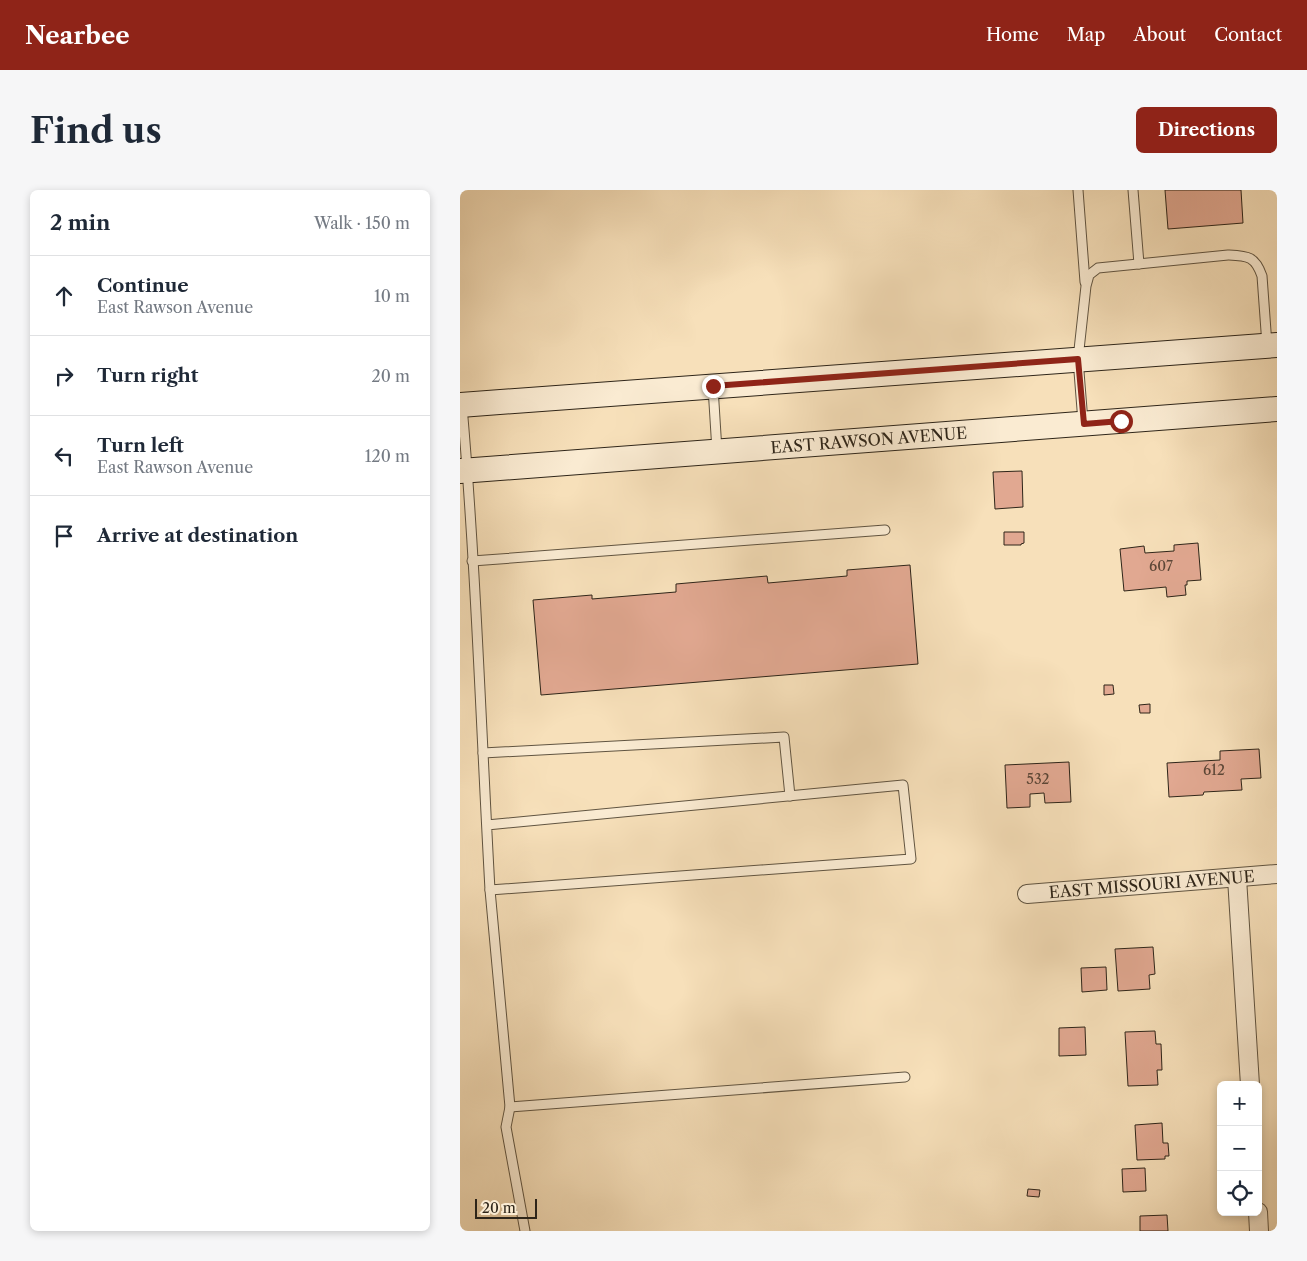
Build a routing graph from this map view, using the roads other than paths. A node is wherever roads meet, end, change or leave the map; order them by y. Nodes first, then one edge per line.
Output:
1 (1078, 190) edge
2 (1134, 190) edge
3 (1139, 264) junction
4 (1086, 286) junction
5 (1272, 345) edge
6 (1078, 359) junction
7 (713, 386) junction
8 (461, 405) edge
9 (1277, 409) edge
10 (1084, 424) junction
11 (717, 452) junction
12 (464, 471) edge
13 (885, 530) dead end
14 (472, 561) junction
15 (483, 753) junction
16 (790, 796) junction
17 (487, 825) junction
18 (1277, 874) edge
19 (1238, 878) junction
20 (490, 890) junction
21 (1027, 894) dead end
22 (905, 1077) dead end
23 (1250, 1081) edge
24 (510, 1107) junction
25 (1258, 1216) edge
26 (525, 1231) edge
27 (1259, 1231) edge

1 - 4 lane
2 - 3 lane
3 - 4 lane
3 - 5 lane
4 - 6 lane
5 - 6 main road
6 - 7 main road
6 - 10 lane
7 - 8 main road
7 - 11 lane
8 - 12 lane
9 - 10 main road, EAST RAWSON AVENUE
10 - 11 main road, EAST RAWSON AVENUE
11 - 12 main road, EAST RAWSON AVENUE
12 - 14 lane
13 - 14 lane
14 - 15 lane
15 - 16 lane
15 - 17 lane
16 - 17 lane
16 - 20 lane
17 - 20 lane
18 - 19 street, EAST MISSOURI AVENUE
19 - 21 street, EAST MISSOURI AVENUE
19 - 23 street
20 - 24 lane
22 - 24 lane
24 - 26 lane
25 - 27 street

